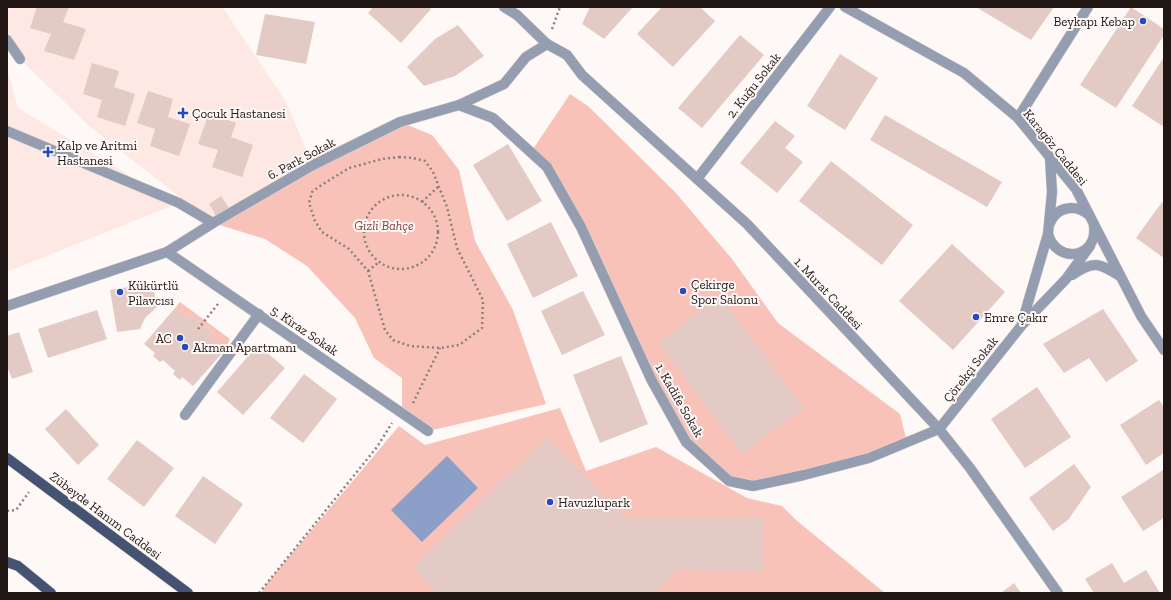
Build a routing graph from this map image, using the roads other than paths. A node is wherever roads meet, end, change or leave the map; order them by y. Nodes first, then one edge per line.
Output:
1 (504, 7) edge
2 (830, 7) edge
3 (845, 7) edge
4 (1088, 7) edge
5 (7, 40) edge
6 (547, 44) junction
7 (20, 59) dead end
8 (459, 105) junction
9 (1018, 118) junction
10 (7, 131) edge
11 (1050, 158) junction
12 (697, 179) junction
13 (1092, 220) junction
14 (213, 223) junction
15 (1049, 229) junction
16 (1090, 246) junction
17 (167, 252) junction
18 (1121, 277) junction
19 (1066, 279) junction
20 (7, 306) edge
21 (259, 314) junction
22 (1022, 325) junction
23 (1164, 350) edge
24 (185, 415) dead end
25 (939, 429) junction
26 (428, 431) dead end
27 (7, 458) edge
28 (7, 562) edge
29 (51, 593) edge
30 (188, 593) edge
31 (1058, 593) edge

1 - 6 street
2 - 12 street, 2. Kuğu Sokak
3 - 9 street, Karagöz Caddesi
4 - 9 street
5 - 7 street
6 - 8 street, 6. Park Sokak
6 - 12 street, 1. Murat Caddesi
8 - 14 street, 6. Park Sokak
8 - 25 street, 1. Kadife Sokak
9 - 11 street, Karagöz Caddesi
10 - 14 street
11 - 13 street, Karagöz Caddesi
11 - 15 street
12 - 25 street, 1. Murat Caddesi
13 - 15 street
13 - 16 street
13 - 18 street, Karagöz Caddesi
14 - 17 street, 6. Park Sokak
15 - 16 street
15 - 22 street
16 - 19 street
17 - 20 street, 6. Park Sokak
17 - 21 street, 5. Kiraz Sokak
18 - 19 street
18 - 23 street, Karagöz Caddesi
19 - 22 street, Çörekçi Sokak
21 - 24 street
21 - 26 street, 5. Kiraz Sokak
22 - 25 street, Çörekçi Sokak
25 - 31 street, 1. Murat Caddesi
27 - 30 main road, Zübeyde Hanım Caddesi
28 - 29 main road

